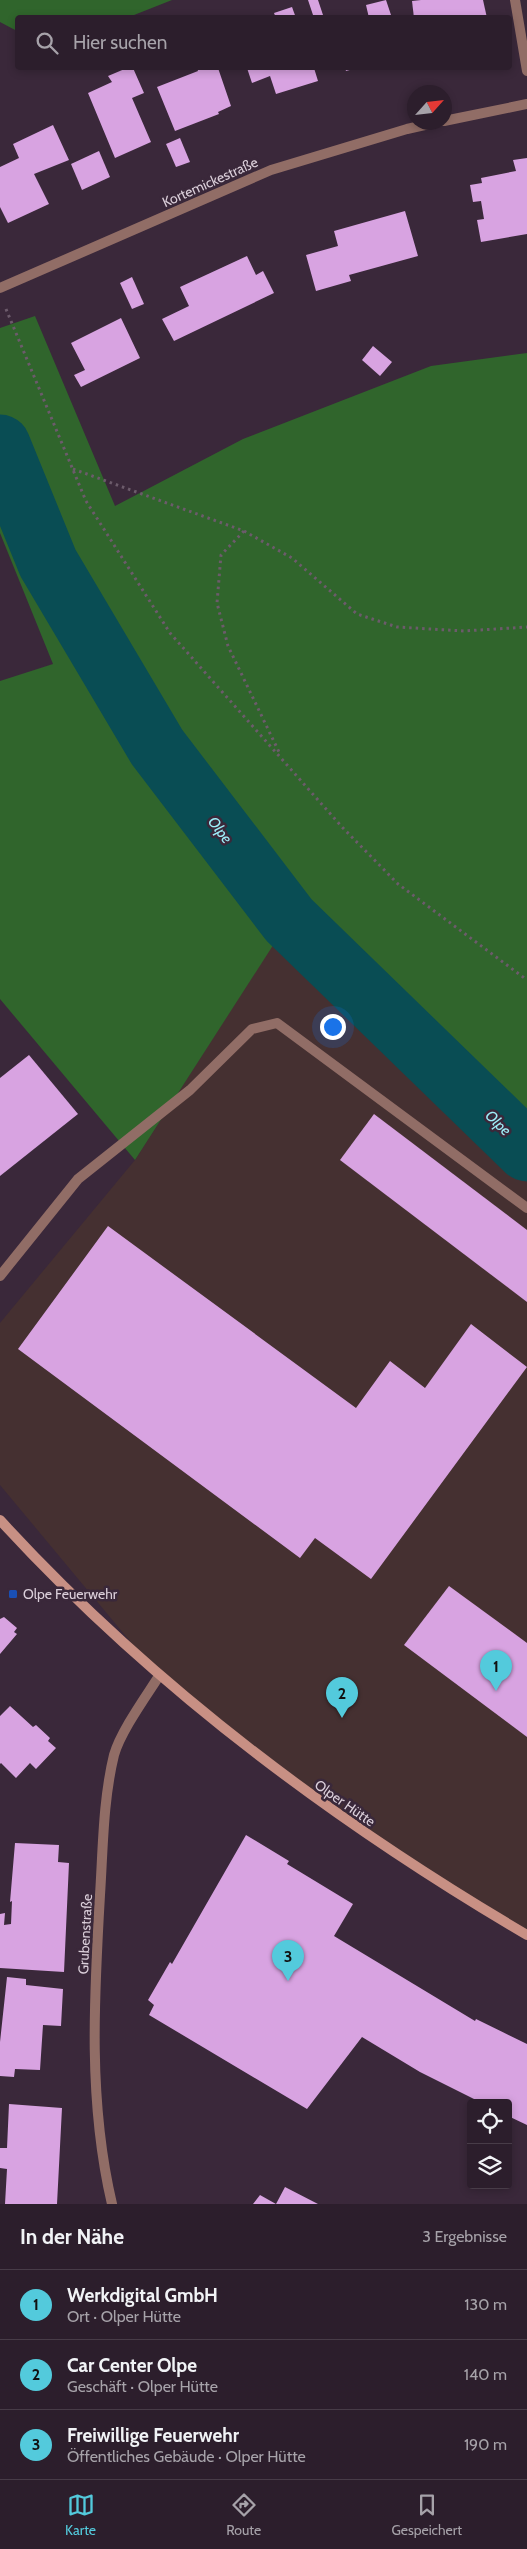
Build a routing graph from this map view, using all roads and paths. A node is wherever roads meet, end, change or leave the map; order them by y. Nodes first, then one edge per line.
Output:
1 (516, 0) edge
2 (527, 71) edge
3 (527, 104) edge
4 (452, 119) edge
5 (407, 129) edge
6 (0, 288) edge
7 (4, 304) dead end
8 (73, 469) junction
9 (244, 531) junction
10 (527, 627) edge
11 (282, 757) junction
12 (527, 980) edge
13 (527, 1208) edge
14 (0, 1276) edge
15 (0, 1520) edge
16 (158, 1676) junction
17 (527, 1936) edge
18 (112, 2204) edge

1 - 2 street
3 - 4 street
5 - 6 street, Kortemickestraße
7 - 8 path
8 - 9 path
8 - 11 path
9 - 10 path
9 - 11 path
11 - 12 path
13 - 14 street
15 - 16 street, Olper Hütte
16 - 17 street, Olper Hütte
16 - 18 street, Grubenstraße

